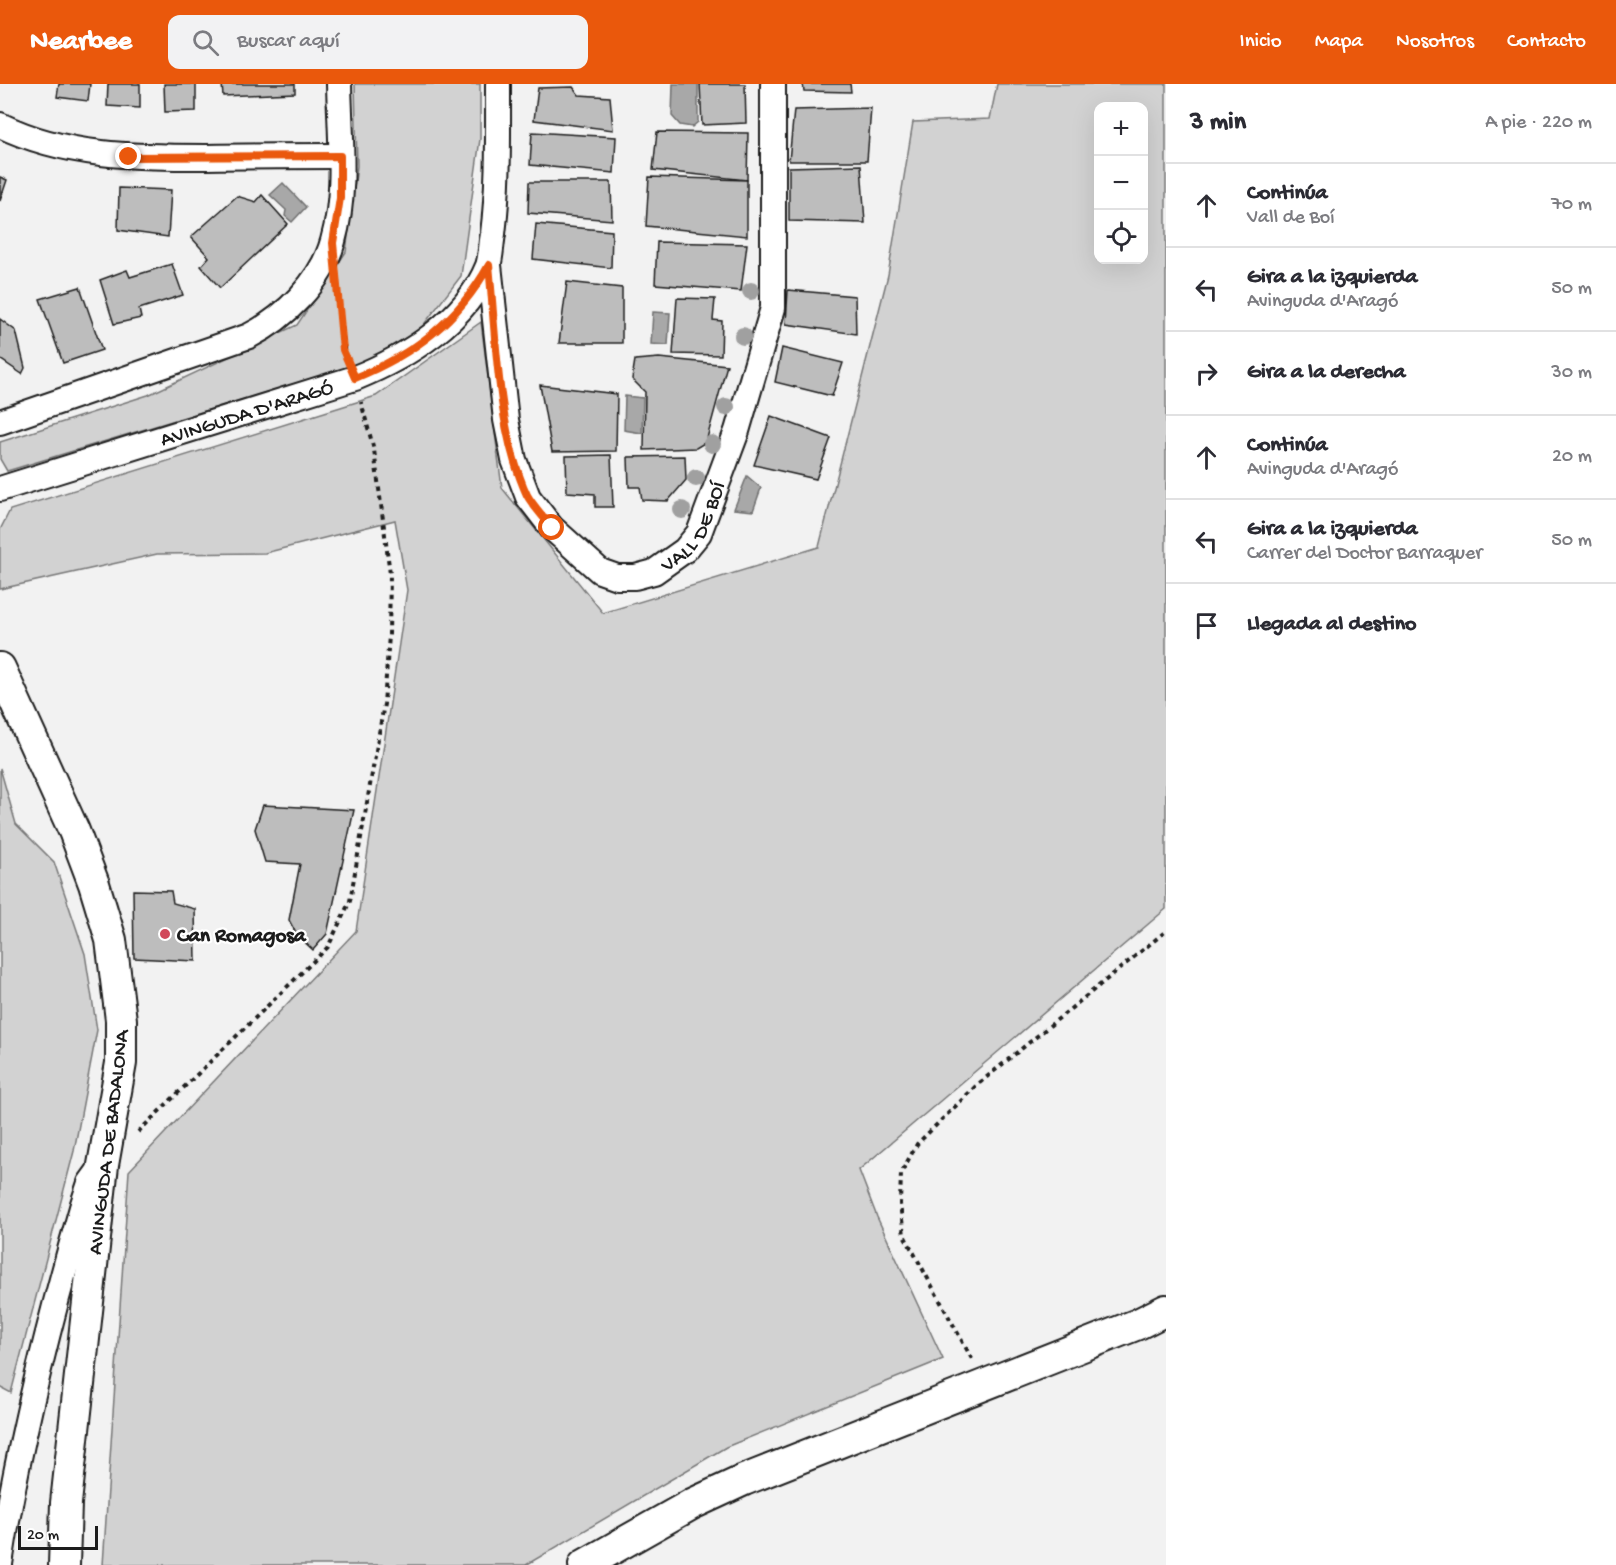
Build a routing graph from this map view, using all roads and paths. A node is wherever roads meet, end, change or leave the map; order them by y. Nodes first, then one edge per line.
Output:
1 (339, 84) edge
2 (498, 84) edge
3 (773, 84) edge
4 (0, 125) edge
5 (340, 156) junction
6 (333, 243) junction
7 (489, 265) junction
8 (355, 378) junction
9 (0, 422) edge
10 (0, 489) edge
11 (0, 668) edge
12 (1166, 932) edge
13 (135, 1135) dead end
14 (103, 1165) junction
15 (1166, 1310) edge
16 (984, 1384) junction
17 (0, 1564) edge
18 (64, 1565) edge
19 (584, 1565) edge

1 - 5 street
2 - 7 street, AVINGUDA D'ARAGÓ
3 - 7 street, VALL DE BOÍ
4 - 5 street
5 - 6 street
6 - 8 path
6 - 9 street
7 - 8 street, AVINGUDA D'ARAGÓ
8 - 10 street, AVINGUDA D'ARAGÓ
8 - 13 path
11 - 14 street, AVINGUDA DE BADALONA
12 - 16 path
14 - 17 street
14 - 18 street, AVINGUDA DE BADALONA
15 - 16 street
16 - 19 street

